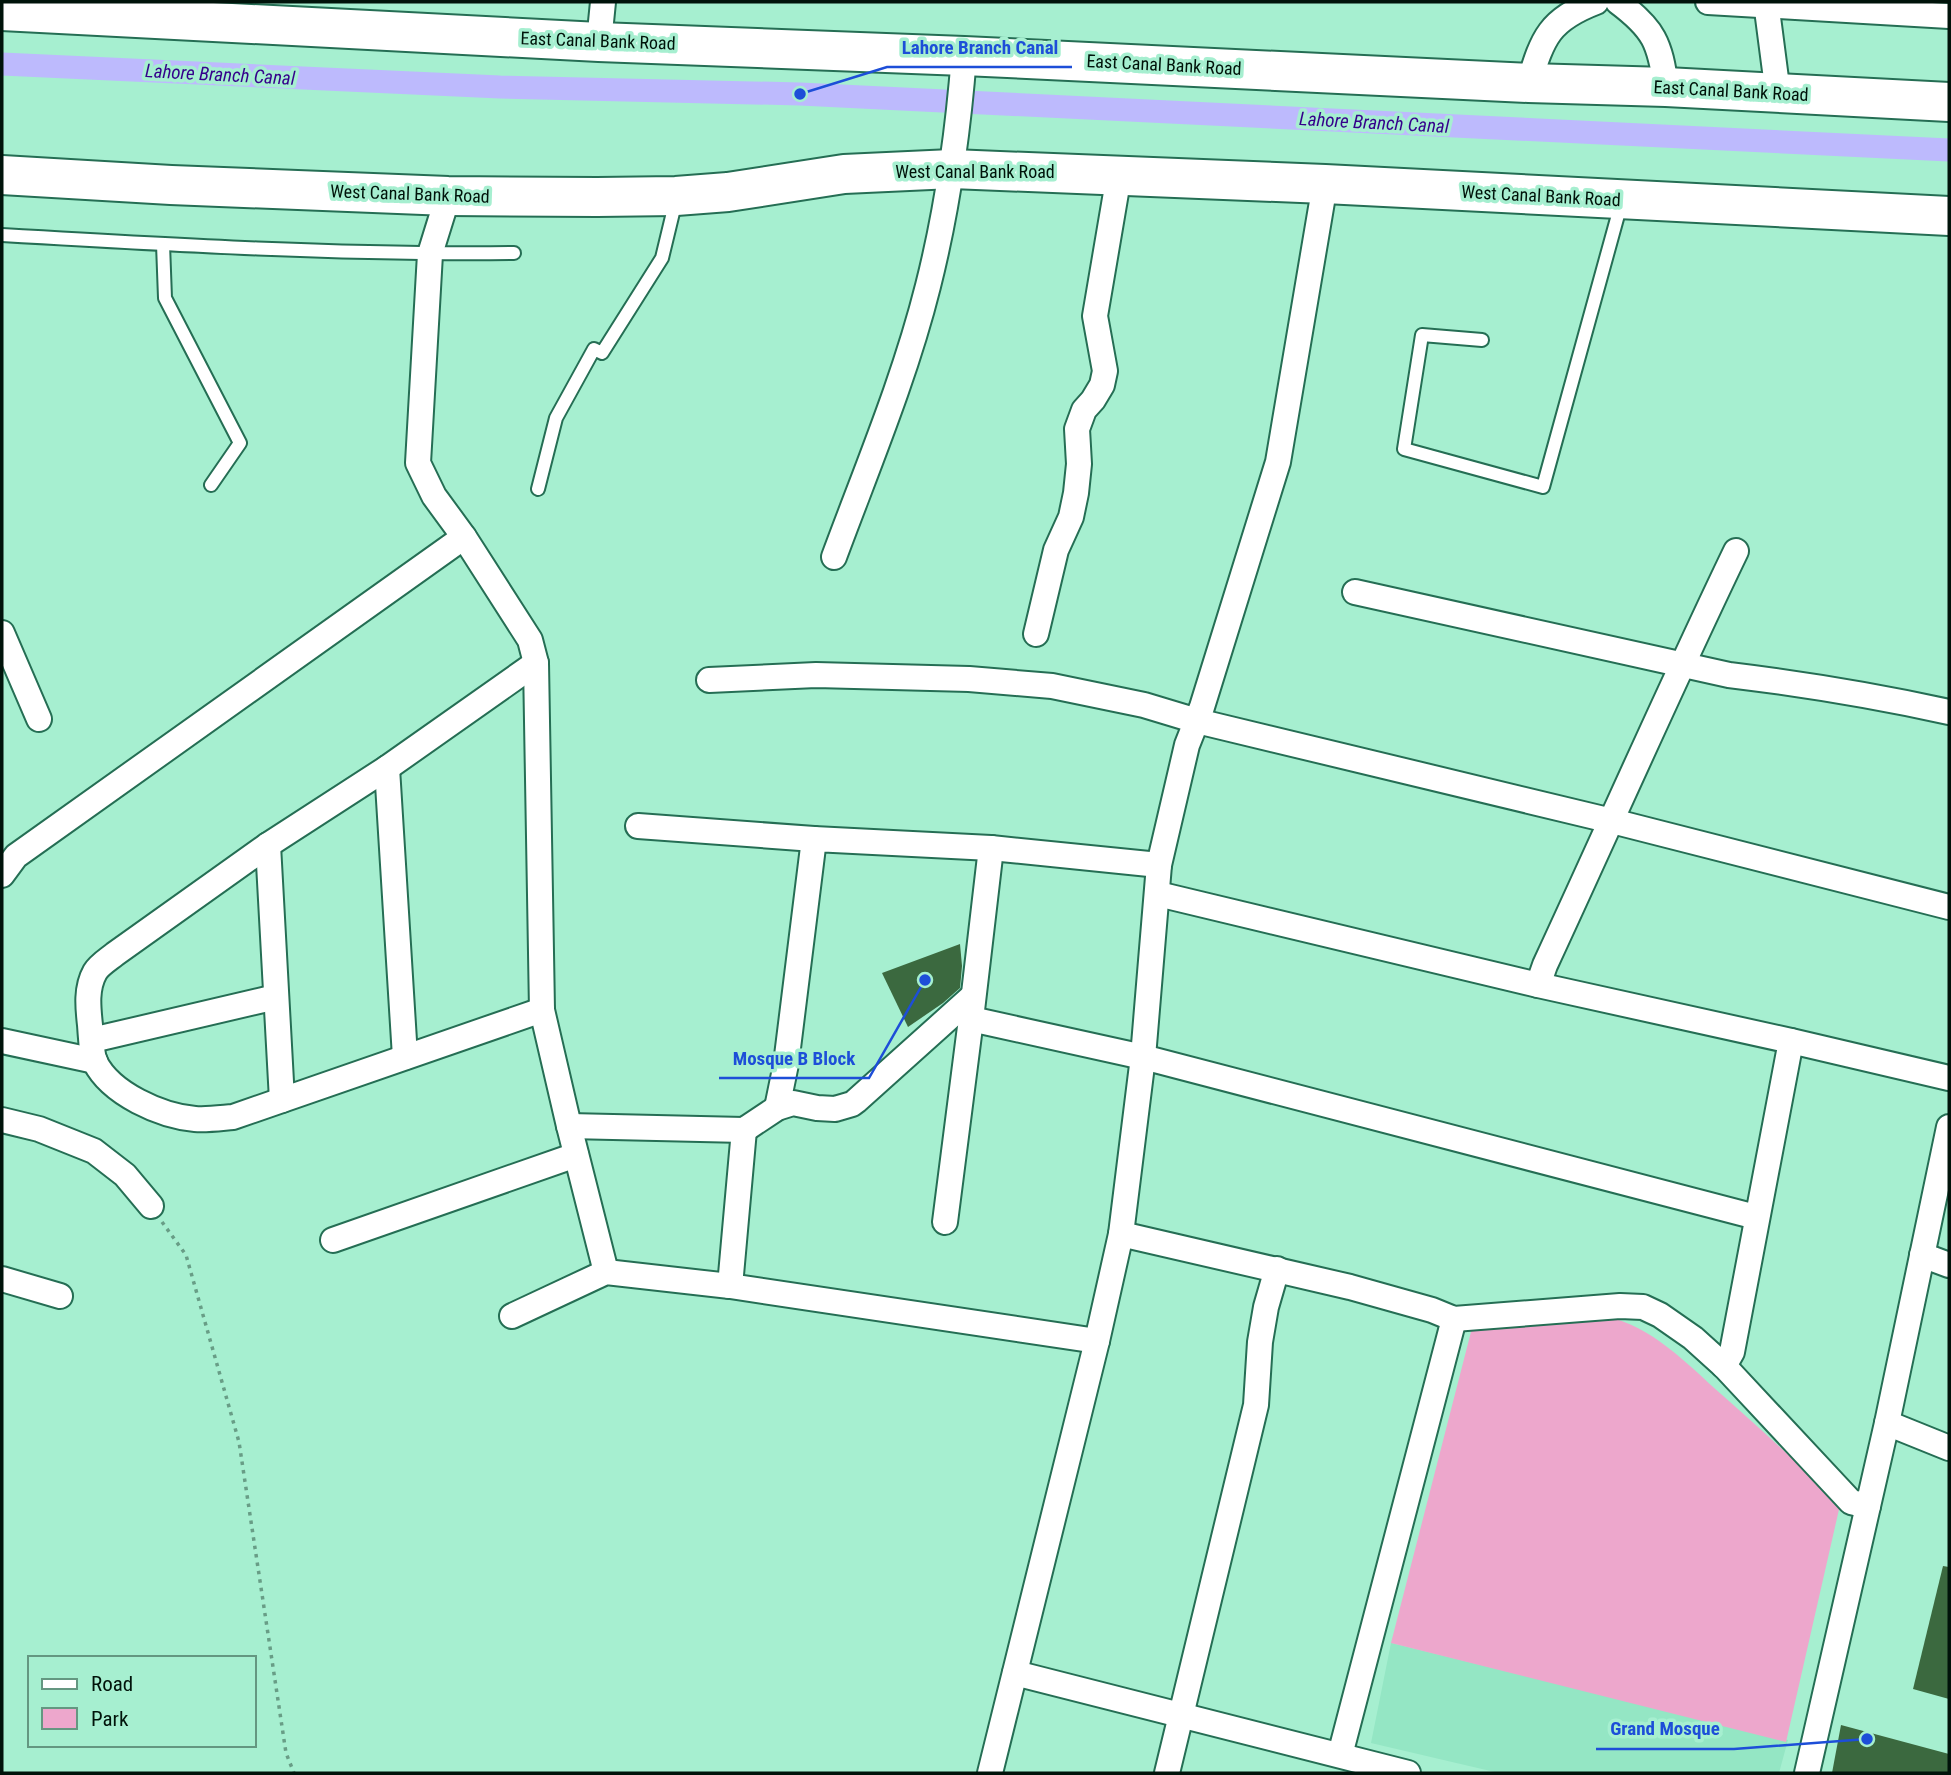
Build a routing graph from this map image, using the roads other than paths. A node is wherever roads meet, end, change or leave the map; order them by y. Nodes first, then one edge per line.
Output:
1 (603, 2) edge
2 (1596, 2) edge
3 (1618, 2) edge
4 (1707, 2) edge
5 (1766, 3) edge
6 (2, 11) edge
7 (236, 13) edge
8 (1949, 16) edge
9 (599, 42) junction
10 (963, 71) junction
11 (1529, 83) junction
12 (1667, 87) junction
13 (1778, 94) junction
14 (1949, 102) edge
15 (954, 153) junction
16 (2, 175) edge
17 (1119, 175) junction
18 (1325, 184) junction
19 (448, 196) junction
20 (677, 196) junction
21 (1622, 200) junction
22 (1949, 216) edge
23 (2, 235) edge
24 (163, 244) junction
25 (514, 253) dead end
26 (430, 254) junction
27 (1482, 340) dead end
28 (211, 485) dead end
29 (538, 489) dead end
30 (464, 537) junction
31 (1736, 551) dead end
32 (834, 557) dead end
33 (1355, 592) dead end
34 (2, 633) edge
35 (1035, 634) dead end
36 (536, 663) junction
37 (1681, 665) junction
38 (709, 680) dead end
39 (1949, 712) edge
40 (39, 719) dead end
41 (1197, 722) junction
42 (387, 768) junction
43 (1612, 821) junction
44 (638, 826) dead end
45 (814, 839) junction
46 (268, 845) junction
47 (991, 848) junction
48 (1159, 865) junction
49 (2, 875) edge
50 (1158, 894) junction
51 (1949, 906) edge
52 (1538, 985) junction
53 (276, 997) junction
54 (972, 1008) junction
55 (542, 1010) junction
56 (2, 1041) edge
57 (1791, 1041) junction
58 (93, 1050) junction
59 (405, 1057) junction
60 (1143, 1057) junction
61 (1949, 1078) edge
62 (282, 1100) junction
63 (777, 1108) junction
64 (2, 1121) edge
65 (569, 1126) junction
66 (1949, 1127) edge
67 (744, 1130) junction
68 (576, 1155) junction
69 (151, 1206) road end
70 (1756, 1217) junction
71 (945, 1222) dead end
72 (1121, 1234) junction
73 (333, 1240) dead end
74 (1922, 1255) junction
75 (1949, 1265) edge
76 (1277, 1269) junction
77 (607, 1272) junction
78 (2, 1279) edge
79 (730, 1286) junction
80 (60, 1296) dead end
81 (512, 1316) dead end
82 (1454, 1320) junction
83 (1097, 1341) junction
84 (1724, 1366) junction
85 (1887, 1423) junction
86 (1949, 1448) edge
87 (1868, 1506) junction
88 (1016, 1674) junction
89 (1181, 1717) junction
90 (1340, 1755) junction
91 (990, 1773) edge
92 (1167, 1773) edge
93 (1408, 1773) edge
94 (1807, 1773) edge

1 - 9 street
2 - 11 street
3 - 12 street
4 - 5 street
5 - 8 street
5 - 13 street
6 - 7 highway, East Canal Bank Road
7 - 9 highway, East Canal Bank Road
9 - 10 highway, East Canal Bank Road
10 - 11 highway, East Canal Bank Road
10 - 15 street
11 - 12 highway, East Canal Bank Road
12 - 13 highway, East Canal Bank Road
13 - 14 highway, East Canal Bank Road
15 - 17 highway, West Canal Bank Road
15 - 20 highway, West Canal Bank Road
15 - 32 street
16 - 19 highway, West Canal Bank Road
17 - 18 highway, West Canal Bank Road
17 - 35 street
18 - 21 highway, West Canal Bank Road
18 - 41 street
19 - 20 highway, West Canal Bank Road
19 - 26 street
20 - 29 lane
21 - 22 highway, West Canal Bank Road
21 - 27 lane
23 - 24 lane
24 - 26 lane
24 - 28 lane
25 - 26 lane
26 - 30 street
30 - 36 street
30 - 49 street
31 - 37 street
33 - 37 street
34 - 40 street
36 - 42 street
36 - 55 street
37 - 39 street
37 - 43 street
38 - 41 street
41 - 43 street
41 - 48 street
42 - 46 street
42 - 59 street
43 - 51 street
43 - 52 street
44 - 45 street
45 - 47 street
45 - 63 street
46 - 53 street
46 - 58 street
47 - 48 street
47 - 54 street
48 - 50 street
50 - 52 street
50 - 60 street
52 - 57 street
53 - 58 street
53 - 62 street
54 - 60 street
54 - 63 street
54 - 71 street
55 - 59 street
55 - 65 street
56 - 58 street
57 - 61 street
57 - 70 street
58 - 62 street
59 - 62 street
60 - 70 street
60 - 72 street
63 - 67 street
64 - 69 street
65 - 67 street
65 - 68 street
66 - 74 street
67 - 79 street
68 - 73 street
68 - 77 street
70 - 84 street
72 - 76 street
72 - 83 street
74 - 75 street
74 - 85 street
76 - 82 street
76 - 89 street
77 - 79 street
77 - 81 street
78 - 80 street
79 - 83 street
82 - 84 street
82 - 90 street
83 - 88 street
84 - 87 street
85 - 86 street
85 - 87 street
87 - 94 street
88 - 89 street
88 - 91 street
89 - 90 street
89 - 92 street
90 - 93 street

